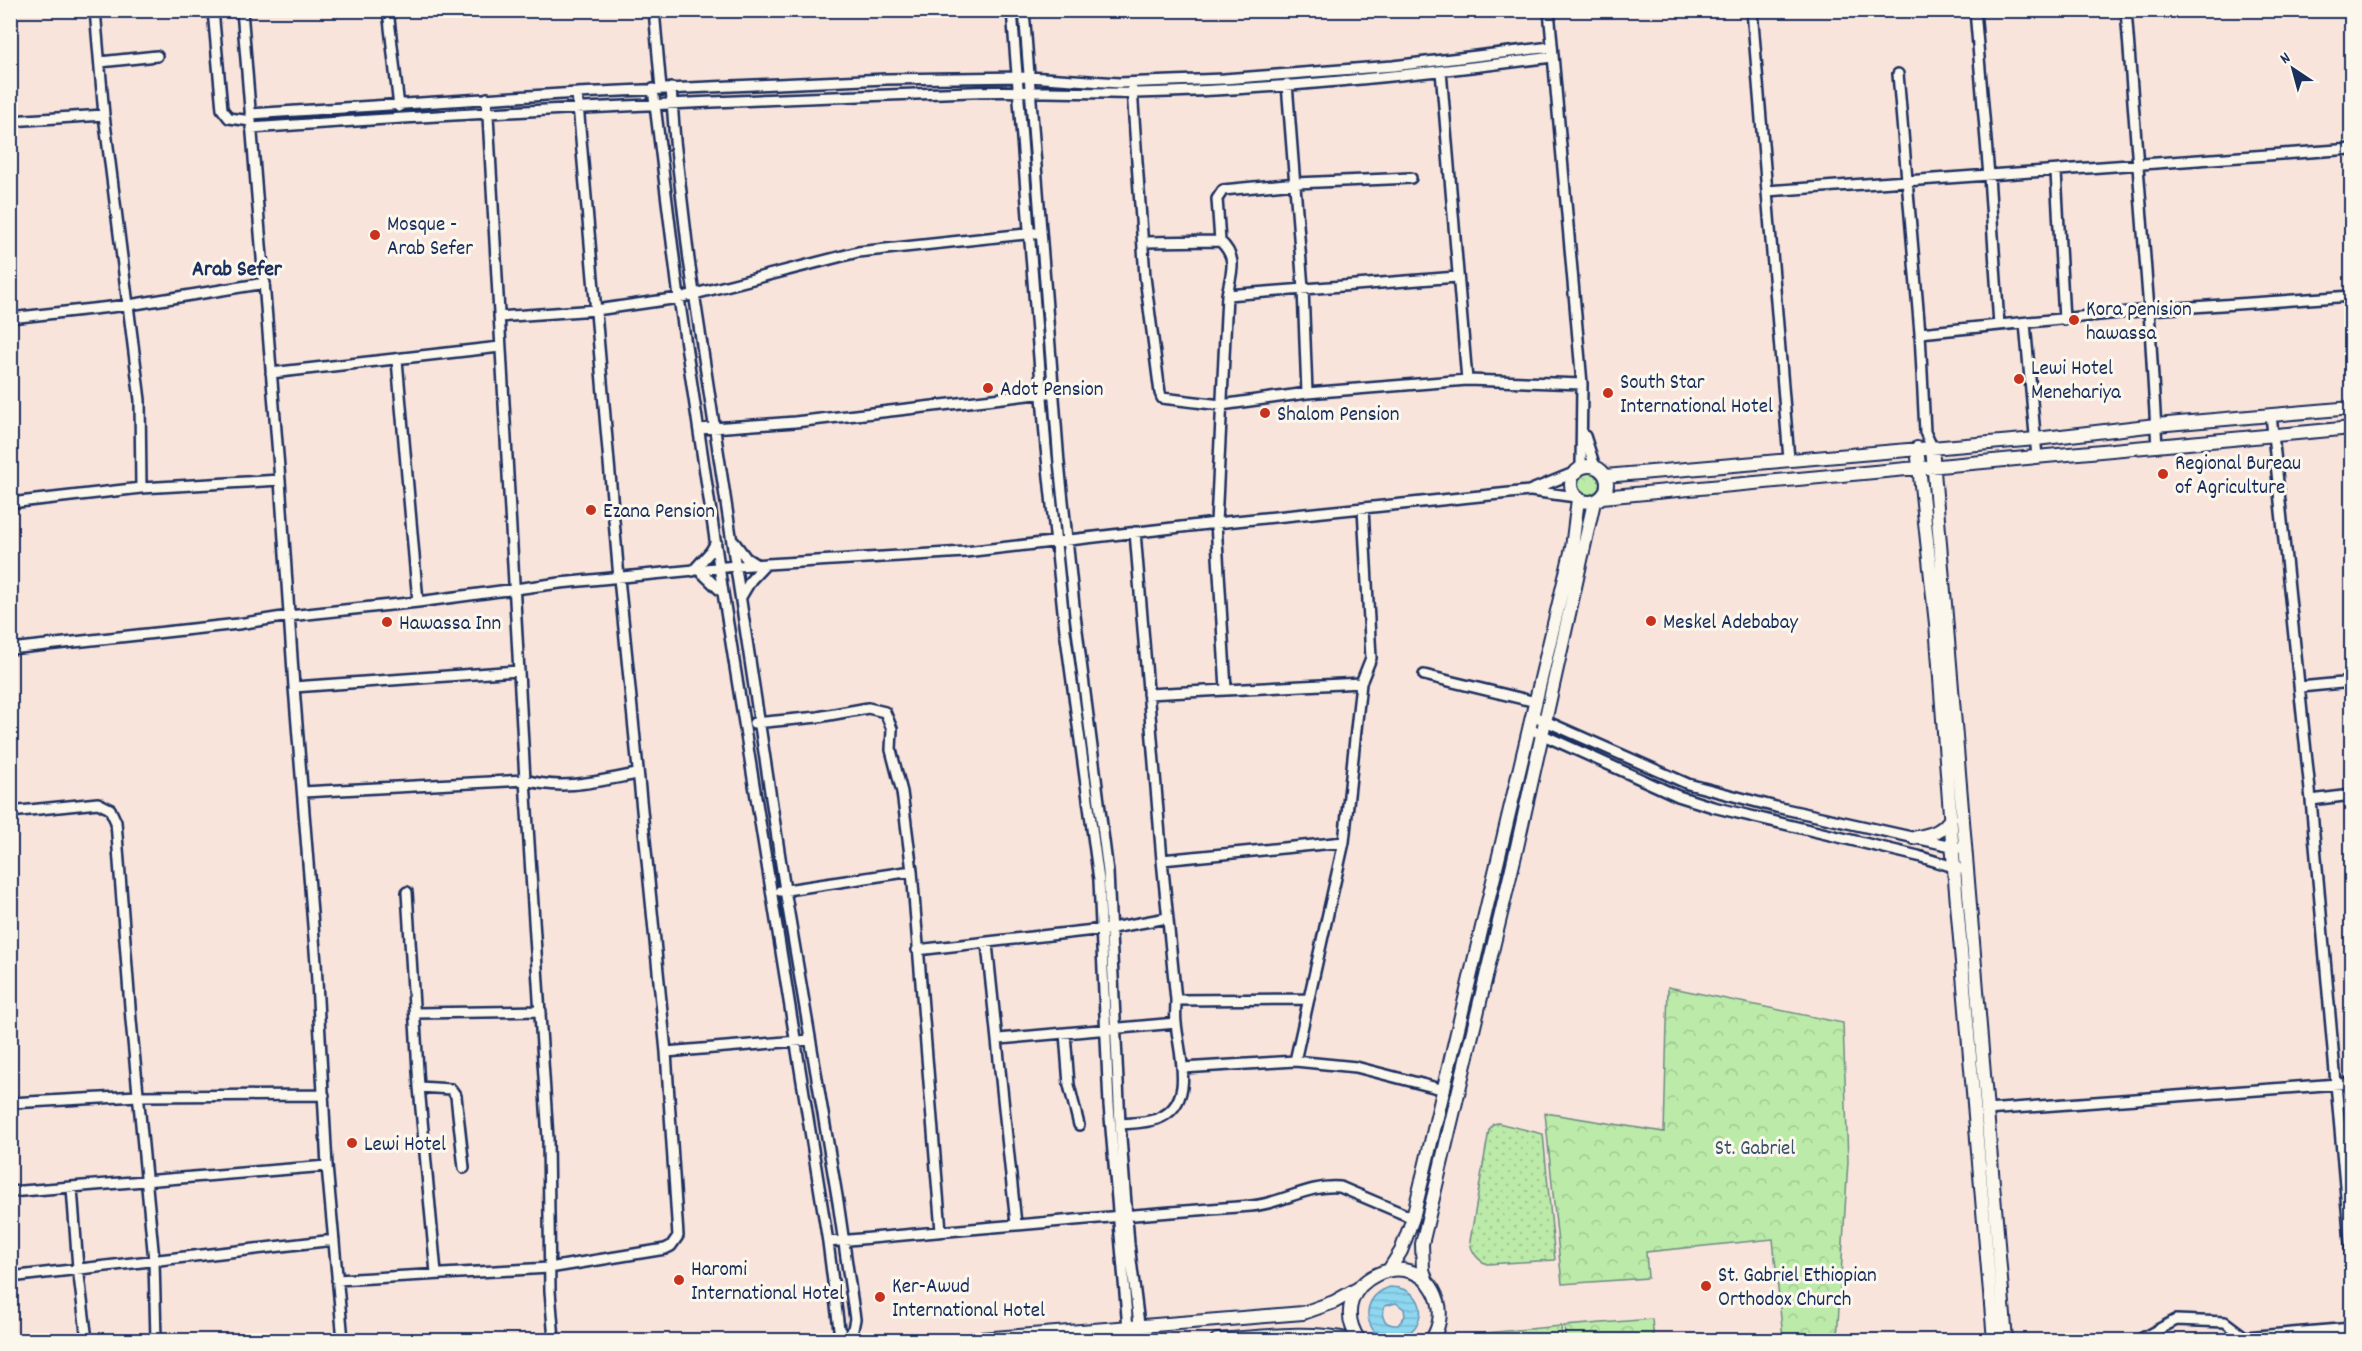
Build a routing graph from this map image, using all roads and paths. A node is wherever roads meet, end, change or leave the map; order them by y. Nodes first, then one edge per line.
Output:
1 (95, 10) edge
2 (213, 10) edge
3 (242, 10) edge
4 (388, 10) edge
5 (654, 10) edge
6 (1012, 10) edge
7 (1024, 10) edge
8 (1549, 10) edge
9 (1752, 10) edge
10 (1975, 10) edge
11 (2126, 10) edge
12 (1552, 52) junction
13 (157, 56) dead end
14 (100, 62) junction
15 (1441, 71) junction
16 (1898, 74) dead end
17 (1017, 77) junction
18 (1029, 77) junction
19 (828, 82) junction
20 (1287, 84) junction
21 (1132, 88) junction
22 (662, 89) junction
23 (1030, 90) junction
24 (1017, 91) junction
25 (577, 93) junction
26 (828, 97) junction
27 (487, 98) junction
28 (398, 103) junction
29 (672, 104) junction
30 (654, 105) junction
31 (576, 108) junction
32 (487, 113) junction
33 (104, 115) junction
34 (400, 118) junction
35 (10, 121) edge
36 (251, 121) junction
37 (2352, 149) edge
38 (2137, 166) junction
39 (2056, 172) junction
40 (1989, 176) junction
41 (1412, 178) dead end
42 (1907, 182) junction
43 (1296, 183) junction
44 (1767, 191) junction
45 (1042, 233) junction
46 (1031, 234) junction
47 (1143, 242) junction
48 (1220, 242) junction
49 (1457, 277) junction
50 (265, 283) junction
51 (1304, 288) junction
52 (696, 294) junction
53 (1227, 295) junction
54 (2352, 296) edge
55 (680, 298) junction
56 (129, 305) junction
57 (596, 310) junction
58 (2149, 310) junction
59 (499, 317) junction
60 (10, 318) edge
61 (2064, 320) junction
62 (2025, 323) junction
63 (1999, 325) junction
64 (1920, 333) junction
65 (500, 347) junction
66 (396, 360) junction
67 (271, 373) junction
68 (1467, 380) junction
69 (1582, 384) junction
70 (1054, 392) junction
71 (1307, 393) junction
72 (1041, 394) junction
73 (1221, 405) junction
74 (2352, 408) edge
75 (2271, 415) junction
76 (2156, 425) junction
77 (715, 427) junction
78 (1583, 428) junction
79 (2352, 428) edge
80 (699, 429) junction
81 (1925, 432) junction
82 (2272, 436) junction
83 (2036, 439) junction
84 (1932, 447) junction
85 (2157, 447) junction
86 (1917, 448) junction
87 (2037, 457) junction
88 (1789, 459) junction
89 (1934, 466) junction
90 (1595, 467) junction
91 (1919, 468) junction
92 (1578, 470) junction
93 (1605, 476) junction
94 (280, 480) junction
95 (141, 488) junction
96 (1529, 491) junction
97 (1577, 498) junction
98 (1598, 500) junction
99 (10, 503) edge
100 (1363, 508) junction
101 (1216, 523) junction
102 (1135, 532) junction
103 (733, 540) junction
104 (1056, 540) junction
105 (1068, 540) junction
106 (716, 542) junction
107 (761, 565) junction
108 (736, 566) junction
109 (720, 568) junction
110 (696, 570) junction
111 (619, 578) junction
112 (516, 590) junction
113 (723, 593) junction
114 (741, 597) junction
115 (418, 602) junction
116 (290, 615) junction
117 (10, 649) edge
118 (518, 671) junction
119 (1424, 675) dead end
120 (2352, 682) edge
121 (1361, 683) junction
122 (294, 687) junction
123 (2300, 687) junction
124 (1226, 689) junction
125 (1148, 694) junction
126 (1536, 702) junction
127 (1539, 718) junction
128 (760, 723) junction
129 (746, 725) junction
130 (1536, 732) junction
131 (637, 774) junction
132 (525, 780) junction
133 (303, 792) junction
134 (2352, 795) edge
135 (2311, 800) junction
136 (10, 812) edge
137 (1951, 818) junction
138 (1914, 838) junction
139 (1344, 842) junction
140 (1959, 848) junction
141 (1162, 860) junction
142 (1954, 868) junction
143 (912, 871) junction
144 (1967, 871) junction
145 (785, 890) junction
146 (407, 892) dead end
147 (771, 892) junction
148 (1167, 918) junction
149 (1106, 929) junction
150 (987, 944) junction
151 (917, 950) junction
152 (1309, 999) junction
153 (1176, 1000) junction
154 (541, 1011) junction
155 (416, 1013) junction
156 (1176, 1023) junction
157 (1117, 1029) junction
158 (1105, 1030) junction
159 (1065, 1033) junction
160 (999, 1039) junction
161 (810, 1040) junction
162 (796, 1042) junction
163 (666, 1052) junction
164 (1295, 1061) junction
165 (1184, 1068) junction
166 (2352, 1083) edge
167 (2336, 1084) junction
168 (419, 1087) junction
169 (1445, 1090) junction
170 (324, 1095) junction
171 (138, 1096) junction
172 (10, 1103) edge
173 (1986, 1110) junction
174 (1120, 1124) junction
175 (1079, 1125) dead end
176 (327, 1166) junction
177 (464, 1168) dead end
178 (146, 1182) junction
179 (72, 1188) junction
180 (10, 1192) edge
181 (1127, 1215) junction
182 (1117, 1216) junction
183 (1413, 1218) junction
184 (1016, 1224) junction
185 (941, 1231) junction
186 (334, 1240) junction
187 (844, 1240) junction
188 (828, 1242) junction
189 (154, 1260) junction
190 (2352, 1265) edge
191 (78, 1268) junction
192 (549, 1268) junction
193 (1389, 1270) junction
194 (436, 1274) junction
195 (10, 1277) edge
196 (337, 1280) junction
197 (1427, 1282) junction
198 (1359, 1288) junction
199 (2352, 1328) edge
200 (1132, 1332) edge
201 (1336, 1338) edge
202 (992, 1340) edge
203 (87, 1341) edge
204 (156, 1341) edge
205 (343, 1341) edge
206 (554, 1341) edge
207 (846, 1341) edge
208 (968, 1341) edge
209 (1141, 1341) edge
210 (1217, 1341) edge
211 (1351, 1341) edge
212 (1359, 1341) edge
213 (1431, 1341) edge
214 (1994, 1341) edge
215 (2006, 1341) edge
216 (2139, 1341) edge

1 - 14 street
2 - 36 street
3 - 36 street
4 - 28 street
5 - 22 street
6 - 17 street
7 - 18 street
8 - 12 street
9 - 44 street
10 - 40 street
11 - 38 street
12 - 15 street
12 - 21 street
12 - 69 street
13 - 14 street
14 - 33 street
15 - 20 street
15 - 49 street
16 - 42 street
17 - 18 street
17 - 19 street
17 - 24 street
18 - 21 street
18 - 23 street
19 - 22 street
19 - 26 street
20 - 21 street
20 - 43 street
21 - 23 street
21 - 47 street
22 - 25 street
22 - 29 street
22 - 30 street
23 - 24 street
23 - 45 street
24 - 26 street
24 - 46 street
25 - 27 street
25 - 31 street
26 - 29 street
27 - 28 street
27 - 32 street
28 - 34 street
28 - 36 street
29 - 30 street
29 - 52 street
30 - 31 street
30 - 55 street
31 - 32 street
31 - 57 street
32 - 34 street
32 - 59 street
33 - 35 street
33 - 56 street
34 - 36 street
36 - 50 street
37 - 38 street
38 - 39 street
38 - 58 street
39 - 40 street
39 - 61 street
40 - 42 street
40 - 63 street
41 - 43 street
42 - 44 street
42 - 64 street
43 - 48 street
43 - 51 street
44 - 88 street
45 - 46 street
45 - 70 street
46 - 52 street
46 - 72 street
47 - 48 street
47 - 73 street
48 - 53 street
49 - 51 street
49 - 68 street
50 - 56 street
50 - 67 street
51 - 53 street
51 - 71 street
52 - 55 street
52 - 77 street
53 - 73 street
54 - 58 street
55 - 57 street
55 - 80 street
56 - 60 street
56 - 95 street
57 - 59 street
57 - 111 street
58 - 61 street
58 - 76 street
59 - 65 street
61 - 62 street
62 - 63 street
62 - 83 street
63 - 64 street
64 - 81 street
65 - 66 street
65 - 112 street
66 - 67 street
66 - 115 street
67 - 94 street
68 - 69 street
68 - 71 street
69 - 78 street
70 - 72 street
70 - 105 street
71 - 73 street
72 - 77 street
72 - 104 street
73 - 101 street
74 - 75 main road
75 - 76 main road
75 - 82 street
76 - 83 main road
76 - 85 street
77 - 80 street
77 - 103 street
78 - 90 street
78 - 92 street
79 - 82 main road
80 - 106 street
81 - 84 street
81 - 86 street
82 - 85 main road
82 - 123 street
83 - 84 main road
83 - 87 street
84 - 86 main road
84 - 89 main road
85 - 87 main road
86 - 88 main road
86 - 91 main road
87 - 89 main road
88 - 93 main road
89 - 91 main road
89 - 140 main road
90 - 92 main road
90 - 93 main road
91 - 98 main road
91 - 137 main road
92 - 96 street
92 - 97 main road
93 - 98 main road
94 - 95 street
94 - 116 street
95 - 99 street
96 - 97 street
96 - 100 street
97 - 98 main road
97 - 126 main road
98 - 127 main road
100 - 101 street
100 - 121 street
101 - 102 street
101 - 124 street
102 - 105 street
102 - 125 street
103 - 107 street
103 - 108 street
104 - 105 street
104 - 107 street
104 - 149 street
105 - 149 street
106 - 109 street
106 - 110 street
107 - 108 street
107 - 114 street
108 - 109 street
108 - 114 street
109 - 110 street
109 - 113 street
110 - 111 street
110 - 113 street
111 - 112 street
111 - 131 street
112 - 115 street
112 - 118 street
113 - 129 street
114 - 128 street
115 - 116 street
116 - 117 street
116 - 122 street
118 - 122 street
118 - 132 street
119 - 126 street
120 - 123 street
121 - 124 street
121 - 139 street
122 - 133 street
123 - 135 street
124 - 125 street
125 - 141 street
126 - 127 main road
127 - 130 main road
127 - 138 street
128 - 129 street
128 - 143 street
128 - 145 street
129 - 147 street
130 - 142 street
130 - 169 main road
130 - 197 main road
131 - 132 street
131 - 163 street
132 - 133 street
132 - 154 street
133 - 170 street
134 - 135 street
135 - 167 street
136 - 171 street
137 - 138 main road
137 - 140 main road
138 - 140 street
139 - 141 street
139 - 152 street
140 - 142 main road
140 - 144 main road
141 - 148 street
142 - 144 street
142 - 214 main road
143 - 145 street
143 - 151 street
144 - 173 main road
145 - 147 street
145 - 161 street
146 - 155 street
147 - 162 street
148 - 149 street
148 - 153 street
149 - 150 street
149 - 157 street
149 - 158 street
150 - 151 street
150 - 160 street
151 - 185 street
152 - 153 street
152 - 164 street
153 - 156 street
154 - 155 street
154 - 192 street
155 - 168 street
156 - 157 street
156 - 165 street
157 - 158 street
157 - 174 street
158 - 159 street
158 - 182 street
159 - 160 street
159 - 175 street
160 - 184 street
161 - 162 street
161 - 187 street
162 - 163 street
162 - 188 street
163 - 192 street
164 - 165 street
164 - 169 street
165 - 174 street
166 - 167 street
167 - 173 street
167 - 190 street
168 - 177 street
168 - 194 street
169 - 183 main road
170 - 171 street
170 - 176 street
171 - 172 street
171 - 178 street
173 - 215 main road
174 - 181 street
176 - 178 street
176 - 186 street
178 - 179 street
178 - 189 street
179 - 180 street
179 - 191 street
181 - 182 street
181 - 183 street
181 - 200 street
182 - 184 street
182 - 200 street
183 - 193 main road
184 - 185 street
185 - 187 street
186 - 189 street
186 - 196 street
187 - 188 street
187 - 207 street
188 - 207 street
189 - 191 street
189 - 204 street
191 - 195 street
191 - 203 street
192 - 194 street
192 - 206 street
193 - 197 main road
193 - 198 main road
194 - 196 street
196 - 205 street
197 - 213 main road
198 - 200 main road
198 - 212 main road
199 - 216 street
200 - 202 main road
200 - 209 street
201 - 210 main road
201 - 211 main road
202 - 208 main road

